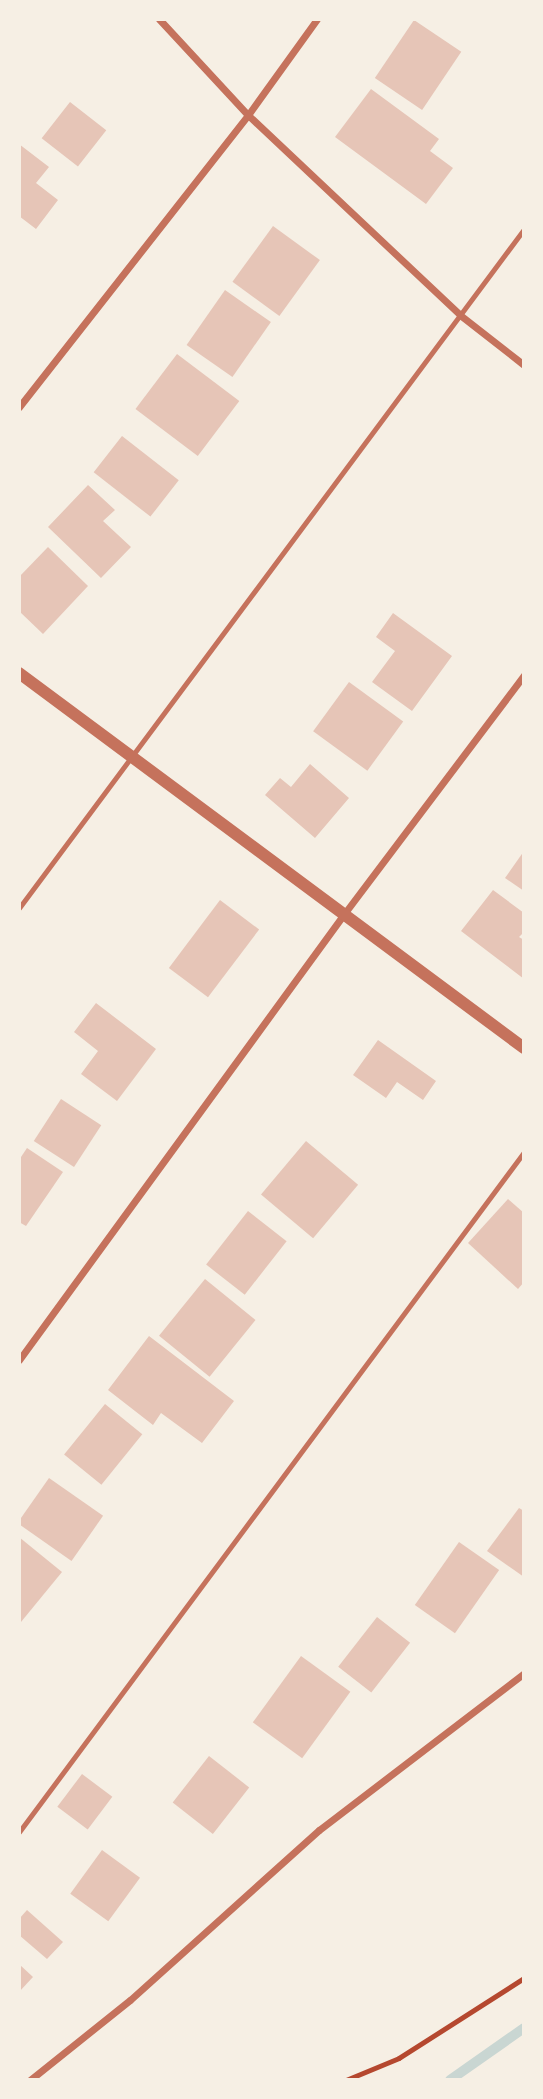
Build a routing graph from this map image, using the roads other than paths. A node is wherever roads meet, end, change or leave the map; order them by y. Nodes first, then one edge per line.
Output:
1 (159, 19) edge
2 (317, 19) edge
3 (248, 115) junction
4 (524, 229) edge
5 (460, 315) junction
6 (524, 365) edge
7 (19, 407) edge
8 (19, 673) edge
9 (524, 675) edge
10 (132, 757) junction
11 (19, 908) edge
12 (344, 915) junction
13 (524, 1048) edge
14 (524, 1152) edge
15 (19, 1360) edge
16 (524, 1673) edge
17 (19, 1832) edge
18 (30, 2080) edge

1 - 3 street
2 - 3 street
3 - 5 street
3 - 7 street
4 - 5 lane
5 - 6 street
5 - 10 lane
8 - 10 street
9 - 12 street
10 - 11 lane
10 - 12 street
12 - 13 street
12 - 15 street
14 - 17 lane
16 - 18 street

